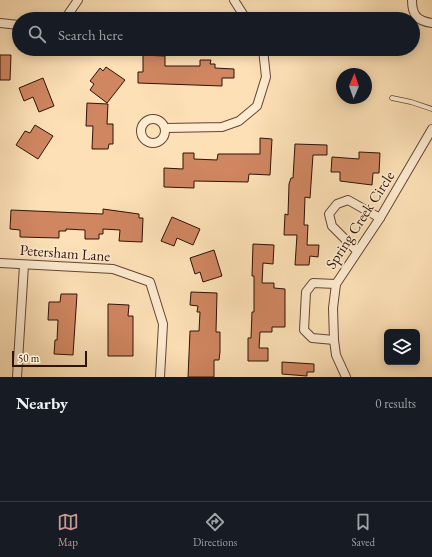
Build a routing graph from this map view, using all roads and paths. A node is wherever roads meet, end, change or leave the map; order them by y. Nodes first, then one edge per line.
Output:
1 (78, 0) edge
2 (234, 0) edge
3 (412, 0) edge
4 (70, 12) edge
5 (242, 12) edge
6 (412, 12) edge
7 (420, 20) edge
8 (0, 23) edge
9 (432, 23) edge
10 (12, 24) edge
11 (264, 56) edge
12 (392, 98) dead end
13 (432, 109) edge
14 (166, 128) dead end
15 (432, 129) edge
16 (380, 218) junction
17 (357, 251) junction
18 (0, 263) edge
19 (24, 265) junction
20 (336, 284) junction
21 (334, 340) junction
22 (17, 377) edge
23 (160, 377) edge
24 (346, 377) edge

1 - 4 street
2 - 5 street
3 - 6 street
7 - 9 street
8 - 10 street
11 - 14 street
12 - 13 lane
15 - 16 street, Spring Creek Circle
16 - 17 street, Spring Creek Circle
16 - 17 street
17 - 20 street, Spring Creek Circle
18 - 19 street, Petersham Lane
19 - 22 street
19 - 23 street, Petersham Lane
20 - 21 street, Spring Creek Circle
20 - 21 street
21 - 24 street, Spring Creek Circle

